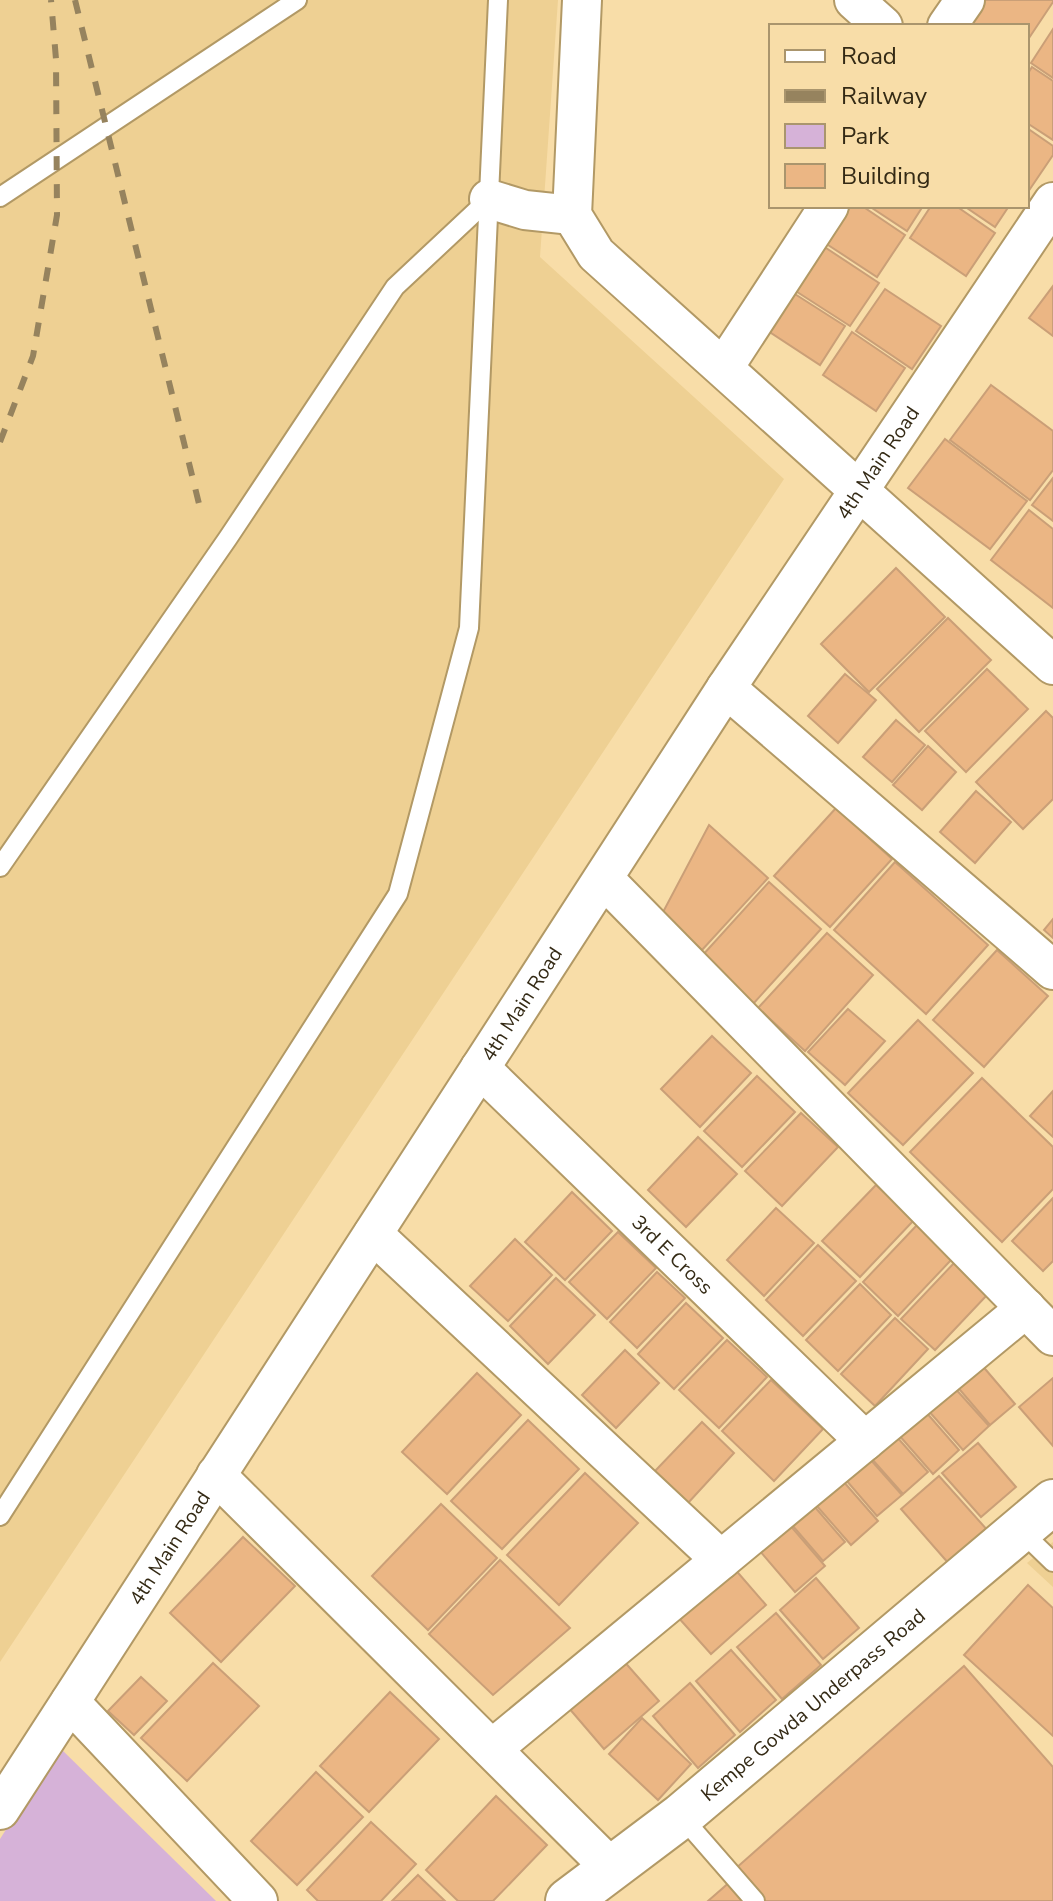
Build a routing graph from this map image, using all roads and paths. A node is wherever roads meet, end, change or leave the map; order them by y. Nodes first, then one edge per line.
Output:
1 (297, 0) edge
2 (498, 0) edge
3 (582, 0) edge
4 (854, 0) edge
5 (965, 0) edge
6 (881, 24) edge
7 (948, 24) edge
8 (0, 197) edge
9 (489, 199) junction
10 (1053, 202) edge
11 (828, 208) edge
12 (572, 215) junction
13 (724, 367) junction
14 (858, 488) junction
15 (1053, 665) edge
16 (726, 688) junction
17 (0, 867) edge
18 (604, 879) junction
19 (1053, 970) edge
20 (480, 1068) junction
21 (373, 1234) junction
22 (1026, 1308) junction
23 (1053, 1336) edge
24 (865, 1441) junction
25 (216, 1475) junction
26 (1053, 1502) edge
27 (0, 1516) edge
28 (1021, 1531) junction
29 (721, 1560) junction
30 (1053, 1562) edge
31 (70, 1702) junction
32 (492, 1749) junction
33 (0, 1810) edge
34 (681, 1816) junction
35 (612, 1869) junction
36 (258, 1901) edge
37 (568, 1901) edge
38 (755, 1901) edge

1 - 8 lane
2 - 9 lane
3 - 12 street
4 - 6 street
5 - 7 street
9 - 12 street
9 - 17 lane
9 - 27 lane
10 - 14 street, 4th Main Road
11 - 13 street
12 - 13 street
13 - 14 street
14 - 15 street
14 - 16 street, 4th Main Road
16 - 18 street, 4th Main Road
16 - 19 street
18 - 20 street, 4th Main Road
18 - 22 street
20 - 21 street, 4th Main Road
20 - 24 street, 3rd E Cross
21 - 25 street, 4th Main Road
21 - 29 street
22 - 23 street
22 - 24 street
24 - 29 street
25 - 31 street, 4th Main Road
25 - 32 street
26 - 28 street, Kempe Gowda Underpass Road
28 - 30 lane
28 - 34 street, Kempe Gowda Underpass Road
29 - 32 street
31 - 33 street, 4th Main Road
31 - 36 street
32 - 35 street
34 - 35 street, Kempe Gowda Underpass Road
34 - 38 lane
35 - 37 street, Kempe Gowda Underpass Road

